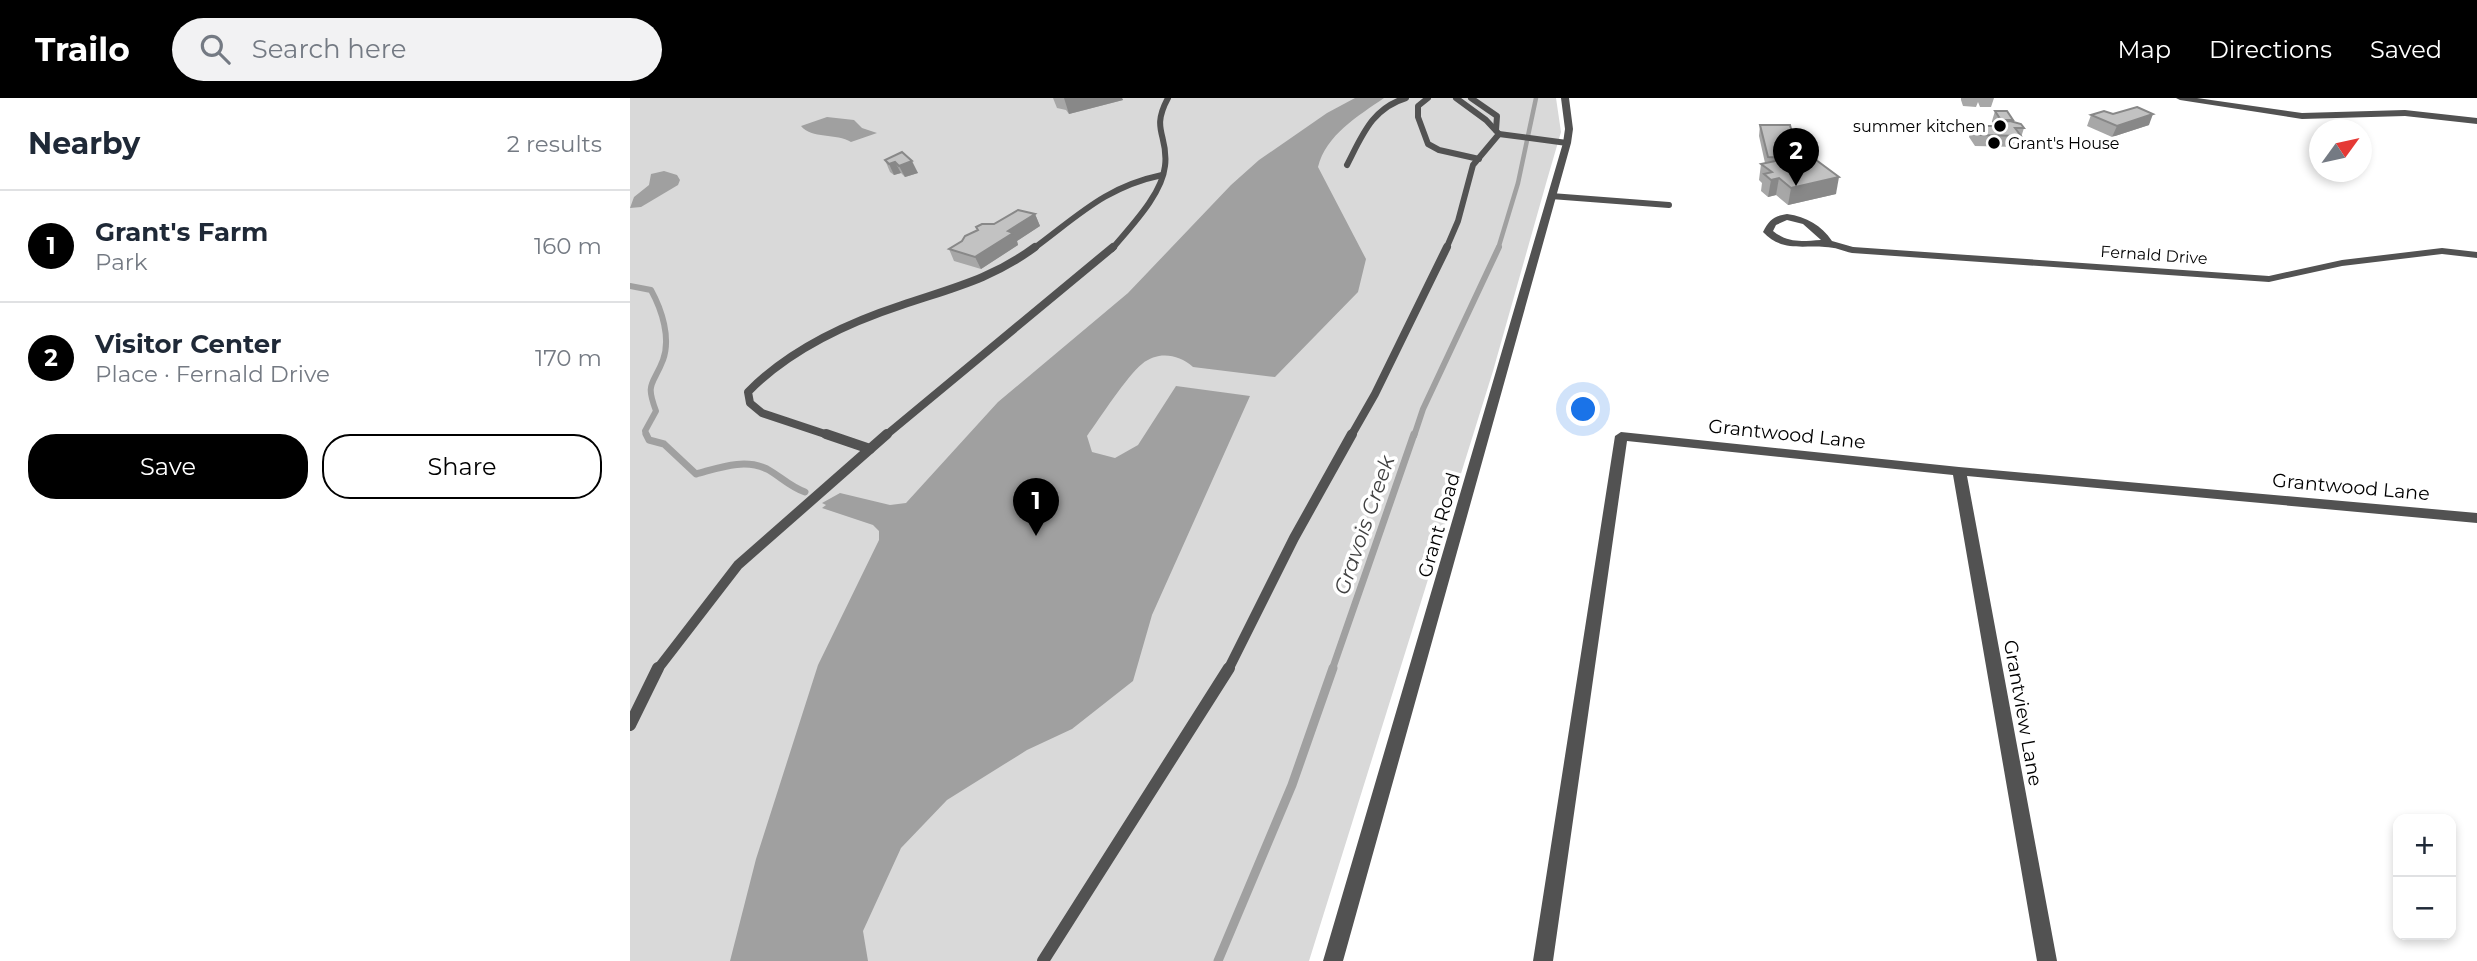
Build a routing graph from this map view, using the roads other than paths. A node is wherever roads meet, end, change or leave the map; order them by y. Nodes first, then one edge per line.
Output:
1 (1168, 98) edge
2 (1406, 98) edge
3 (1428, 98) edge
4 (1456, 98) edge
5 (1471, 98) edge
6 (1565, 98) edge
7 (2180, 98) edge
8 (2477, 121) edge
9 (1497, 132) junction
10 (1567, 143) junction
11 (1479, 159) junction
12 (1347, 165) dead end
13 (1162, 175) junction
14 (1551, 196) junction
15 (1670, 205) dead end
16 (1828, 243) junction
17 (2477, 256) edge
18 (870, 449) junction
19 (1959, 471) junction
20 (2477, 518) edge
21 (630, 724) edge
22 (1042, 961) edge
23 (1333, 961) edge
24 (1543, 961) edge
25 (2047, 961) edge

1 - 13 lane
2 - 12 lane
3 - 11 lane
4 - 9 lane
5 - 9 lane
6 - 10 street, Grant Road
7 - 8 street
9 - 10 lane
9 - 11 lane
10 - 14 street, Grant Road
11 - 22 lane
13 - 18 lane
13 - 18 lane
14 - 15 lane
14 - 23 street, Grant Road
16 - 16 street, Fernald Drive
16 - 17 street, Fernald Drive
18 - 21 lane
19 - 20 street, Grantwood Lane
19 - 24 street, Grantwood Lane
19 - 25 street, Grantview Lane

